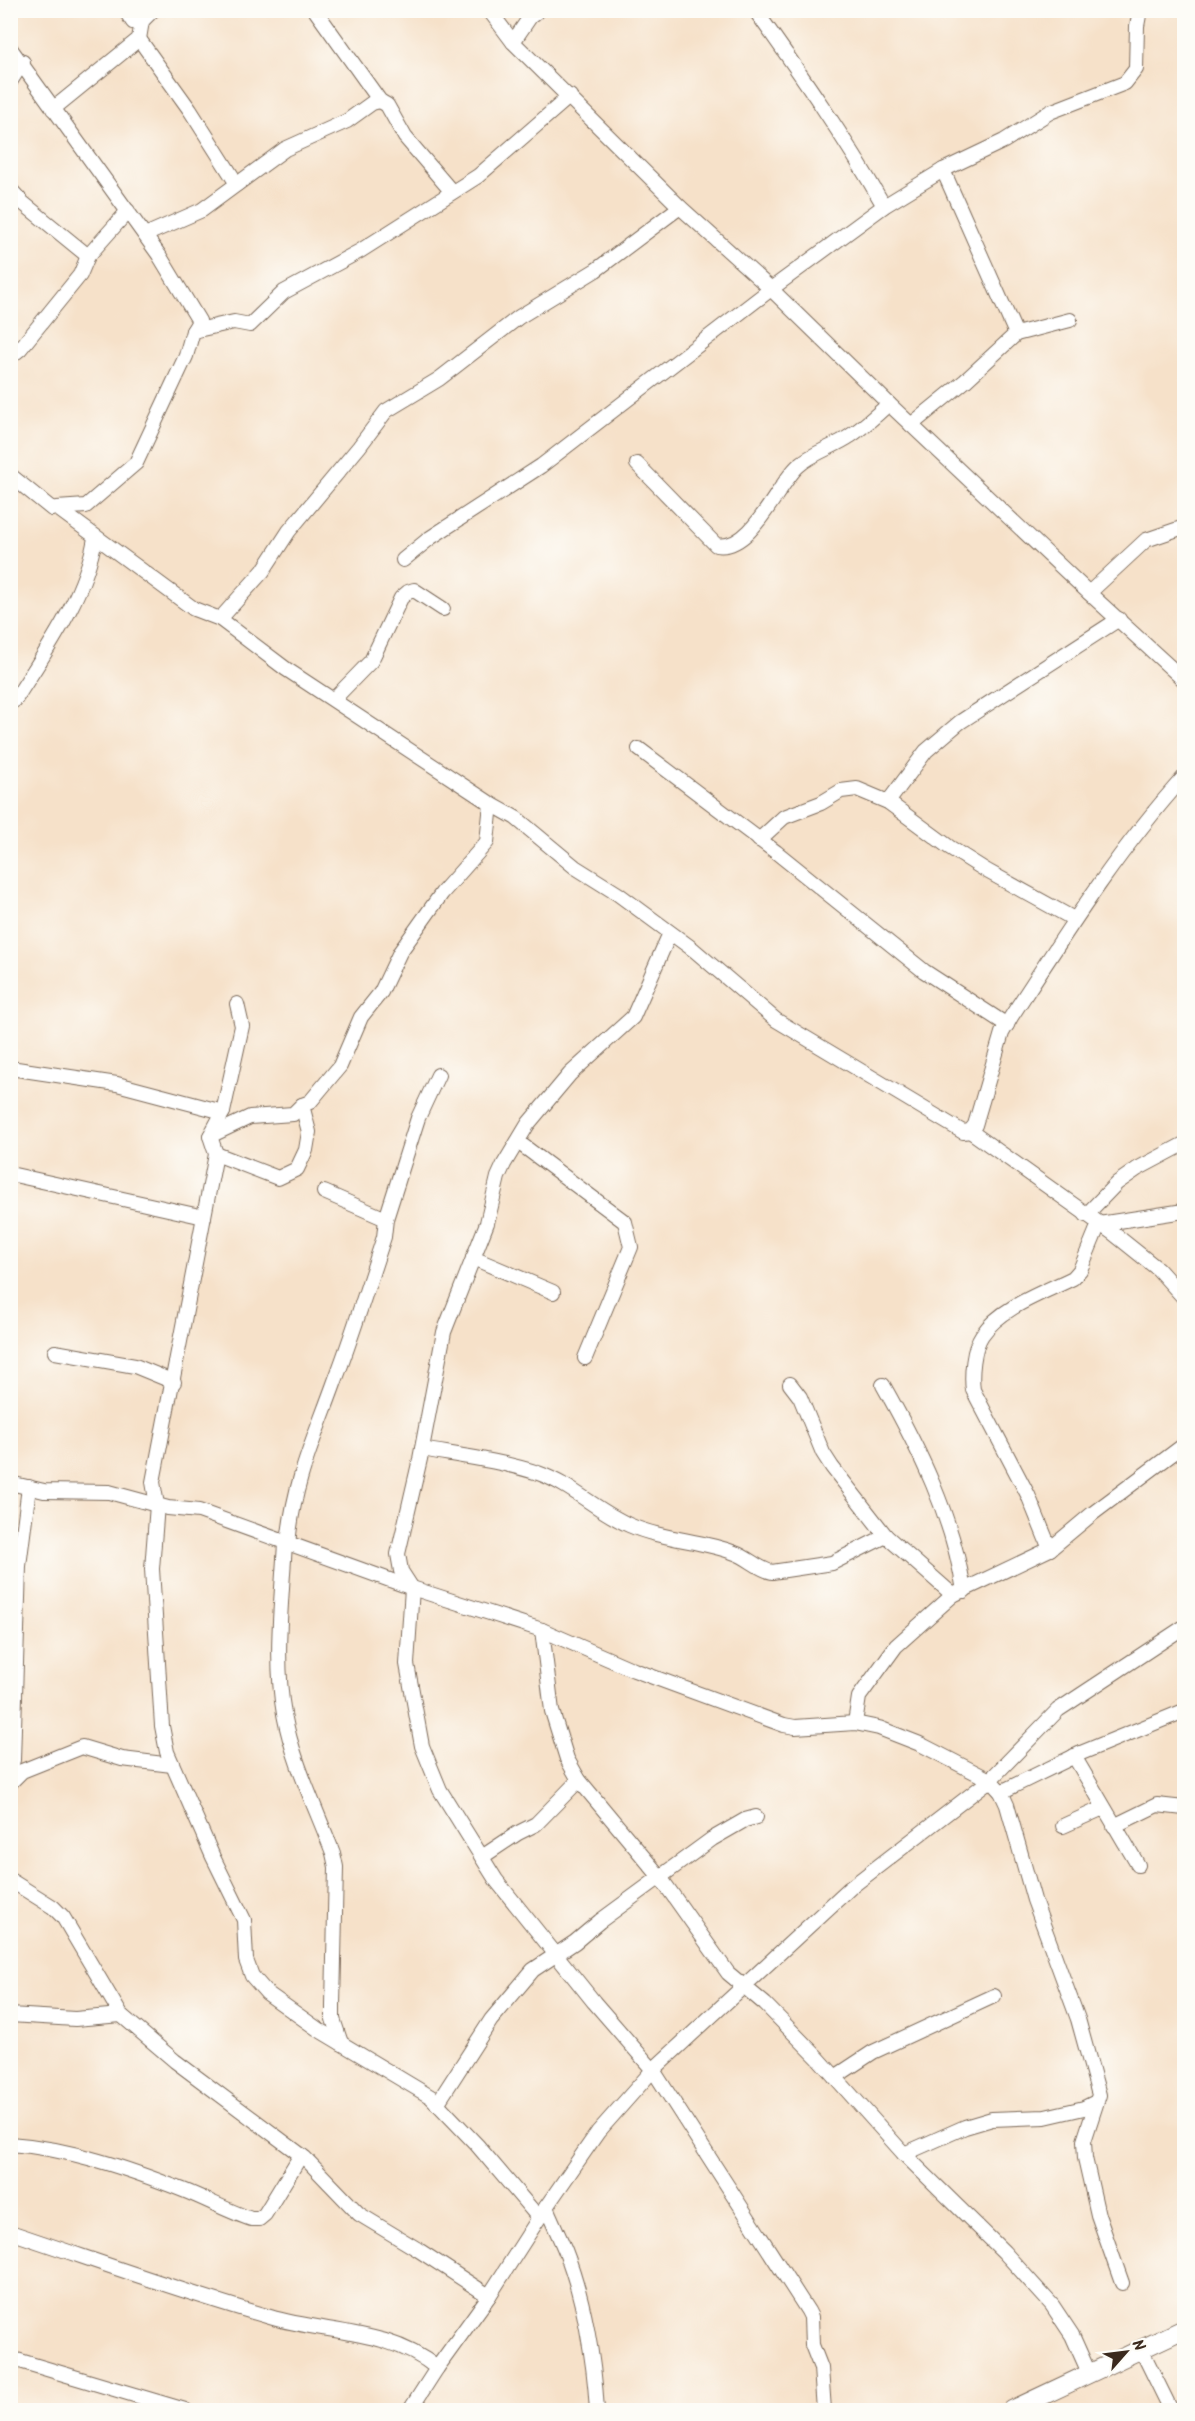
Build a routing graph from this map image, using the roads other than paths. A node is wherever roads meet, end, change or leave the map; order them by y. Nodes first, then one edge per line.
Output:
1 (125, 10) edge
2 (153, 10) edge
3 (315, 10) edge
4 (489, 10) edge
5 (539, 10) edge
6 (754, 10) edge
7 (1140, 10) edge
8 (142, 21) junction
9 (139, 39) junction
10 (513, 42) junction
11 (10, 48) edge
12 (23, 62) junction
13 (10, 82) edge
14 (570, 96) junction
15 (380, 101) junction
16 (53, 109) junction
17 (943, 170) junction
18 (237, 184) junction
19 (10, 189) edge
20 (452, 192) junction
21 (884, 206) junction
22 (680, 207) junction
23 (128, 211) junction
24 (145, 235) junction
25 (88, 256) junction
26 (771, 289) junction
27 (1070, 320) dead end
28 (192, 331) junction
29 (1016, 334) junction
30 (14, 349) edge
31 (889, 404) junction
32 (911, 425) junction
33 (637, 464) dead end
34 (10, 475) edge
35 (57, 508) junction
36 (1185, 527) edge
37 (95, 538) junction
38 (403, 560) dead end
39 (1089, 593) junction
40 (443, 609) dead end
41 (220, 619) junction
42 (1119, 619) junction
43 (1185, 680) edge
44 (334, 699) junction
45 (10, 703) edge
46 (639, 749) dead end
47 (1185, 777) edge
48 (888, 802) junction
49 (491, 804) junction
50 (759, 840) junction
51 (1074, 919) junction
52 (670, 933) junction
53 (237, 1004) dead end
54 (1007, 1025) junction
55 (10, 1068) edge
56 (438, 1075) dead end
57 (302, 1105) junction
58 (223, 1112) junction
59 (970, 1131) junction
60 (210, 1136) junction
61 (518, 1142) junction
62 (1185, 1144) edge
63 (216, 1154) junction
64 (10, 1174) edge
65 (324, 1192) dead end
66 (1185, 1211) edge
67 (1086, 1215) junction
68 (204, 1217) junction
69 (386, 1218) junction
70 (1099, 1224) junction
71 (473, 1258) junction
72 (553, 1292) dead end
73 (1185, 1298) edge
74 (55, 1352) dead end
75 (585, 1358) dead end
76 (174, 1382) junction
77 (790, 1384) dead end
78 (883, 1385) dead end
79 (1185, 1445) edge
80 (422, 1449) junction
81 (10, 1483) edge
82 (29, 1487) junction
83 (157, 1505) junction
84 (886, 1536) junction
85 (286, 1543) junction
86 (1050, 1549) junction
87 (412, 1588) junction
88 (958, 1593) junction
89 (1185, 1628) edge
90 (542, 1630) junction
91 (1185, 1711) edge
92 (855, 1723) junction
93 (1074, 1756) junction
94 (172, 1765) junction
95 (10, 1770) edge
96 (579, 1780) junction
97 (990, 1780) junction
98 (10, 1783) edge
99 (1001, 1792) junction
100 (1104, 1808) junction
101 (1185, 1808) edge
102 (756, 1817) dead end
103 (1063, 1826) dead end
104 (1114, 1826) junction
105 (482, 1857) junction
106 (1138, 1865) dead end
107 (660, 1877) junction
108 (10, 1880) edge
109 (556, 1953) junction
110 (743, 1986) junction
111 (994, 1996) dead end
112 (10, 2015) edge
113 (121, 2015) junction
114 (341, 2043) junction
115 (653, 2070) junction
116 (835, 2077) junction
117 (1096, 2102) junction
118 (437, 2104) junction
119 (10, 2144) edge
120 (904, 2154) junction
121 (302, 2155) junction
122 (542, 2213) junction
123 (10, 2232) edge
124 (1122, 2283) dead end
125 (489, 2296) junction
126 (1185, 2329) edge
127 (1141, 2349) junction
128 (10, 2358) edge
129 (437, 2368) junction
130 (1089, 2373) junction
131 (185, 2410) edge
132 (410, 2410) edge
133 (597, 2410) edge
134 (824, 2410) edge
135 (1012, 2410) edge
136 (1171, 2410) edge

1 - 8 street
2 - 8 street
3 - 15 street
4 - 10 street
5 - 10 street
6 - 21 street
7 - 17 street
8 - 9 street
9 - 16 street
9 - 18 street
10 - 14 street
11 - 12 street
12 - 13 street
12 - 16 street
14 - 20 street
14 - 22 street
15 - 18 street
15 - 20 street
16 - 23 street
17 - 21 street
17 - 29 street
18 - 24 street
19 - 25 street
20 - 28 street
21 - 26 street
22 - 26 street
22 - 41 street
23 - 24 street
23 - 25 street
24 - 28 street
25 - 30 street
26 - 31 street
26 - 38 street
27 - 29 street
28 - 35 street
29 - 32 street
31 - 32 street
31 - 33 street
32 - 39 street
34 - 35 street
35 - 37 street
36 - 39 street
37 - 41 street
37 - 45 street
39 - 42 street
40 - 44 street
41 - 44 street
42 - 43 street
42 - 48 street
44 - 49 street
46 - 50 street
47 - 51 street
48 - 50 street
48 - 51 street
49 - 52 street
49 - 57 street
50 - 54 street
51 - 54 street
52 - 59 street
52 - 61 street
53 - 58 street
54 - 59 street
55 - 58 street
56 - 69 street
57 - 60 street
57 - 63 street
58 - 60 street
59 - 67 street
60 - 63 street
61 - 71 street
61 - 75 street
62 - 67 street
63 - 68 street
64 - 68 street
65 - 69 street
66 - 70 street
67 - 70 street
68 - 76 street
69 - 85 street
70 - 73 street
70 - 86 street
71 - 72 street
71 - 80 street
74 - 76 street
76 - 83 street
77 - 84 street
78 - 88 street
79 - 86 street
80 - 84 street
80 - 87 street
81 - 82 street
82 - 83 street
82 - 95 street
83 - 85 street
83 - 94 street
84 - 88 street
85 - 87 street
85 - 114 street
86 - 88 street
87 - 90 street
87 - 105 street
88 - 92 street
89 - 97 street
90 - 92 street
90 - 96 street
91 - 93 street
92 - 97 street
93 - 99 street
93 - 100 street
94 - 98 street
94 - 114 street
96 - 105 street
96 - 107 street
97 - 99 street
97 - 110 street
99 - 117 street
100 - 103 street
100 - 104 street
101 - 104 street
102 - 107 street
104 - 106 street
105 - 109 street
107 - 109 street
107 - 110 street
108 - 113 street
109 - 115 street
109 - 118 street
110 - 115 street
110 - 116 street
111 - 116 street
112 - 113 street
113 - 121 street
114 - 118 street
115 - 122 street
115 - 134 street
116 - 120 street
117 - 120 street
117 - 124 street
118 - 122 street
119 - 121 street
120 - 130 street
121 - 125 street
122 - 125 street
122 - 133 street
123 - 129 street
125 - 129 street
126 - 127 main road
127 - 130 main road
127 - 136 street
128 - 131 street
129 - 132 street
130 - 135 main road

